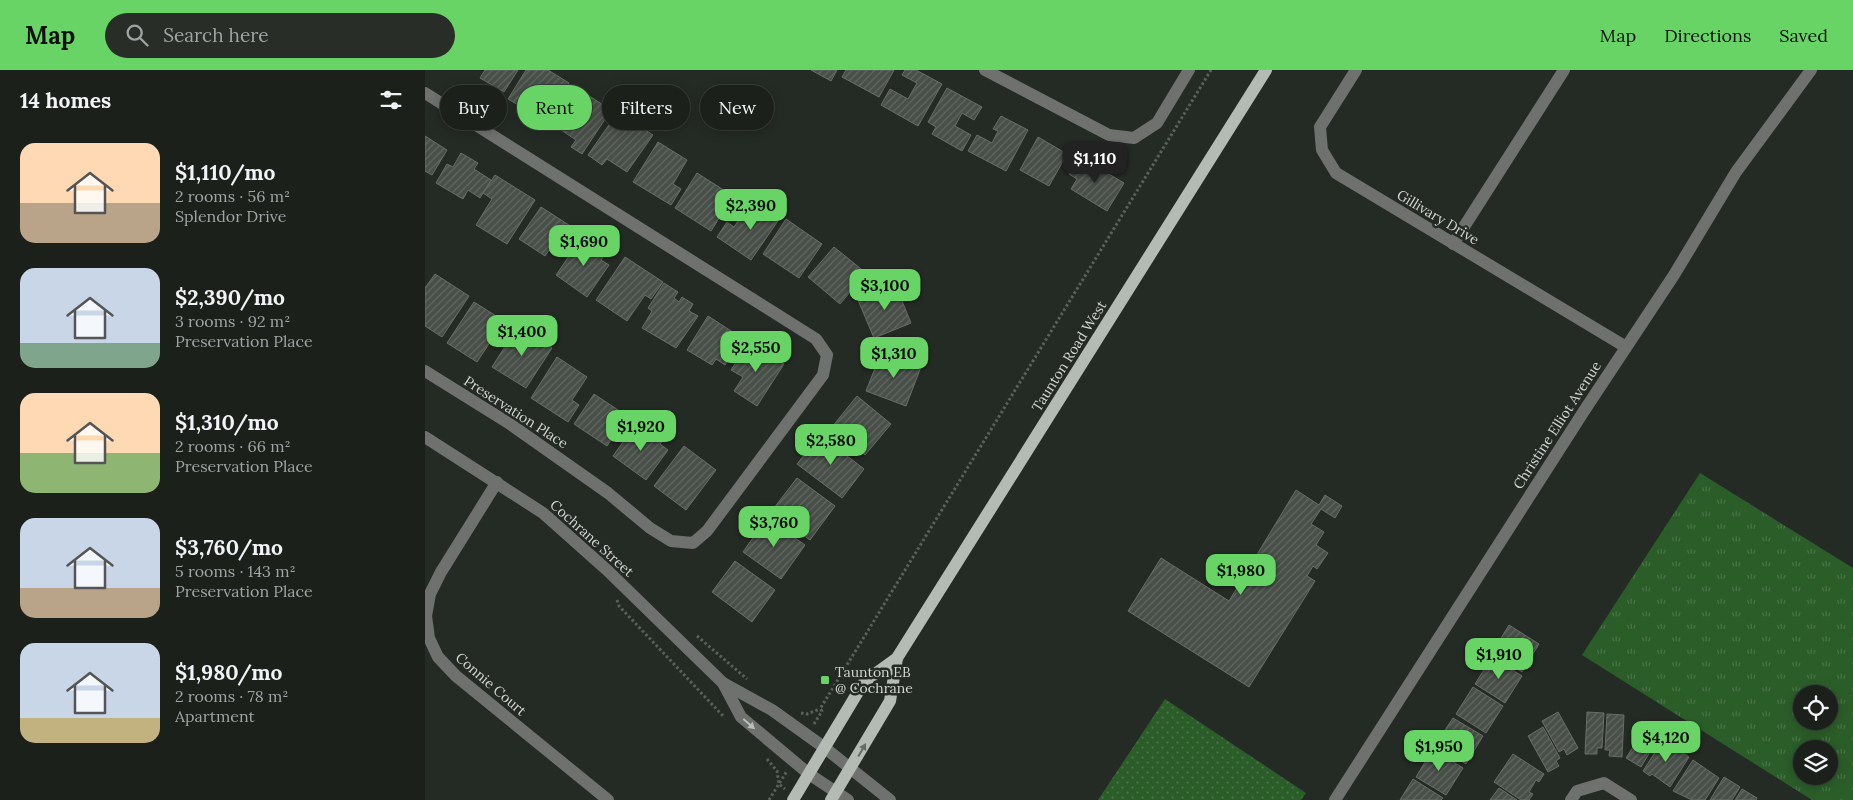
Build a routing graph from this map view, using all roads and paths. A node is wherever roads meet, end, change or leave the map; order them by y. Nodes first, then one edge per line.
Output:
1 (985, 70) edge
2 (1189, 70) edge
3 (1211, 70) edge
4 (1266, 70) edge
5 (1356, 70) edge
6 (1564, 70) edge
7 (1811, 70) edge
8 (425, 93) edge
9 (1453, 244) junction
10 (1626, 347) junction
11 (425, 371) edge
12 (425, 437) edge
13 (497, 482) junction
14 (616, 597) dead end
15 (695, 634) dead end
16 (897, 658) junction
17 (723, 683) junction
18 (753, 684) dead end
19 (797, 712) dead end
20 (725, 718) dead end
21 (825, 748) junction
22 (763, 755) dead end
23 (851, 769) junction
24 (786, 773) dead end
25 (809, 774) junction
26 (779, 784) junction
27 (834, 796) edge
28 (608, 800) edge
29 (769, 800) edge
30 (793, 800) edge
31 (848, 800) edge
32 (890, 800) edge
33 (1335, 800) edge
34 (1571, 800) edge
35 (1631, 800) edge

1 - 2 street
3 - 19 path
4 - 16 main road, Taunton Road West
5 - 9 street, Gillivary Drive
6 - 9 street
7 - 10 street, Christine Elliot Avenue
8 - 11 street, Preservation Place
9 - 10 street, Gillivary Drive
10 - 33 street, Christine Elliot Avenue
12 - 13 street, Cochrane Street
13 - 17 street, Cochrane Street
13 - 28 street, Connie Court
14 - 20 path
15 - 18 path
16 - 21 main road, Taunton Road West
23 -> 16 main road, Taunton Road West
17 - 21 street, Cochrane Street
17 -> 25 street, Cochrane Street
21 - 23 street, Cochrane Street
21 - 25 main road, Taunton Road West
22 - 26 path
23 - 27 main road, Taunton Road West
23 - 32 street, Cochrane Street
24 - 26 path
25 - 27 street, Cochrane Street
25 - 30 main road, Taunton Road West
26 - 29 path
27 - 31 street, Cochrane Street
34 - 35 street

